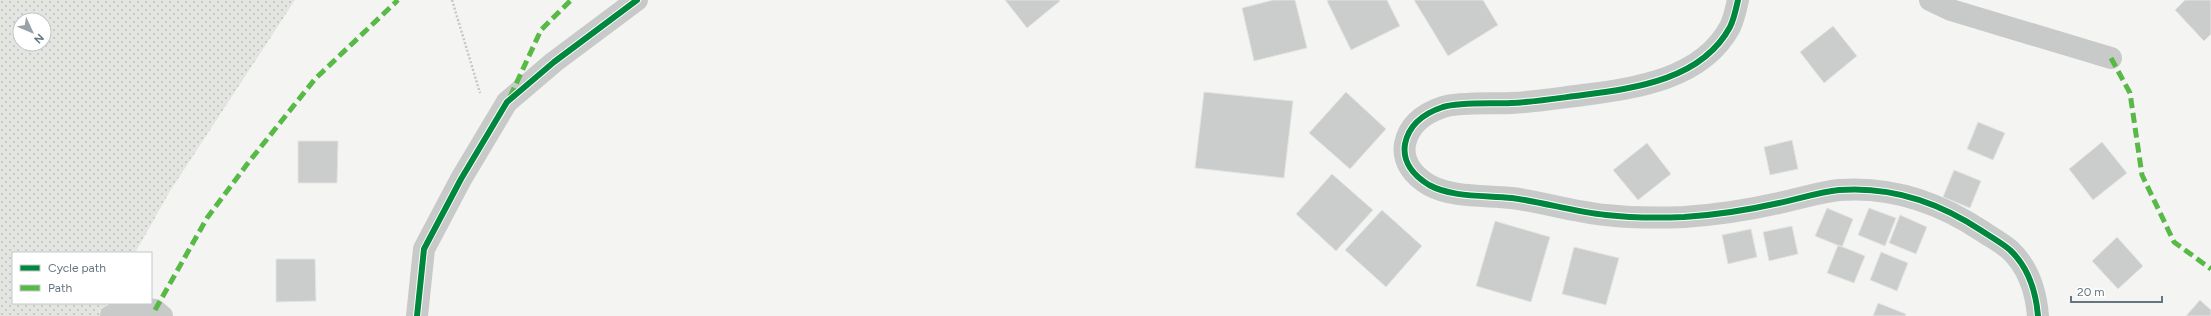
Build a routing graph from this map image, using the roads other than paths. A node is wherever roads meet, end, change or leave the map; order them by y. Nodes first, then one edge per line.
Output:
1 (637, 0) edge
2 (1738, 0) edge
3 (1930, 0) edge
4 (2111, 58) dead end
5 (111, 316) edge
6 (162, 316) edge
7 (417, 316) edge
8 (2038, 316) edge

1 - 7 street
2 - 8 street
3 - 4 street
5 - 6 street

